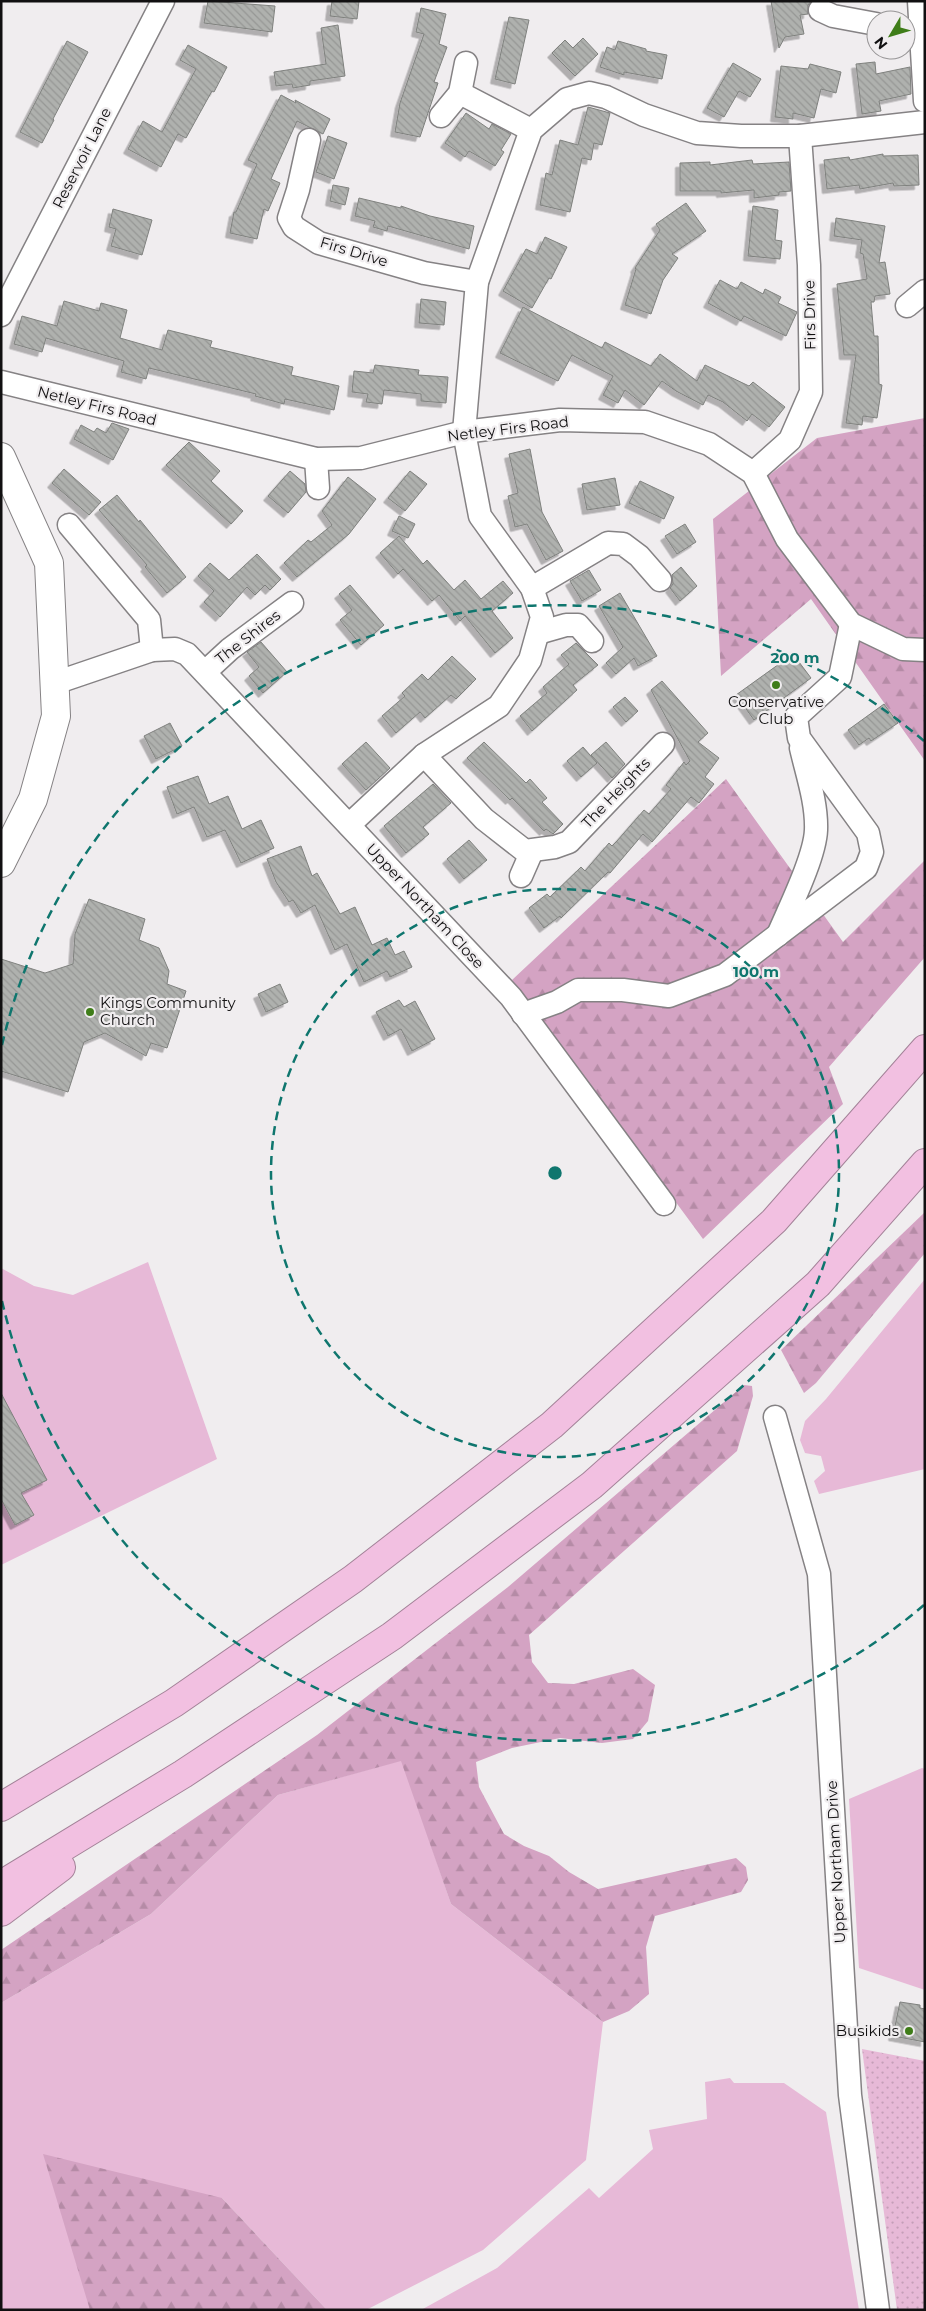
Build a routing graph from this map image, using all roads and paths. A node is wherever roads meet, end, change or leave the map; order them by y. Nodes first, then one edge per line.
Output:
1 (163, 1) edge
2 (820, 10) dead end
3 (916, 15) edge
4 (866, 22) edge
5 (466, 63) dead end
6 (460, 93) junction
7 (925, 101) edge
8 (440, 116) dead end
9 (925, 122) edge
10 (532, 130) junction
11 (800, 136) junction
12 (309, 140) dead end
13 (477, 282) junction
14 (925, 291) edge
15 (907, 306) dead end
16 (1, 315) edge
17 (1, 382) edge
18 (464, 432) junction
19 (1, 457) edge
20 (316, 459) junction
21 (753, 473) junction
22 (318, 488) dead end
23 (69, 525) dead end
24 (660, 580) dead end
25 (532, 588) junction
26 (292, 603) dead end
27 (851, 624) junction
28 (538, 633) junction
29 (592, 641) dead end
30 (152, 650) junction
31 (925, 650) edge
32 (205, 672) junction
33 (56, 683) junction
34 (799, 738) junction
35 (663, 744) dead end
36 (424, 755) junction
37 (349, 825) junction
38 (532, 850) junction
39 (1, 863) edge
40 (521, 876) dead end
41 (778, 936) junction
42 (524, 1014) junction
43 (925, 1049) edge
44 (925, 1163) edge
45 (664, 1204) dead end
46 (776, 1417) dead end
47 (96, 1750) junction
48 (183, 1774) junction
49 (1, 1792) edge
50 (1, 1807) edge
51 (1, 1884) edge
52 (1, 1912) edge
53 (878, 2310) edge

1 - 16 street, Reservoir Lane
2 - 4 street
3 - 7 street
5 - 6 street
6 - 8 street
6 - 10 street
9 - 11 street
10 - 11 street
10 - 13 street
11 - 21 street, Firs Drive
12 - 13 street, Firs Drive
13 - 18 street
14 - 15 street
17 - 20 street, Netley Firs Road
18 - 20 street, Netley Firs Road
18 - 21 street, Netley Firs Road
18 - 25 street
19 - 33 main road
20 - 22 street
21 - 27 street, Netley Firs Road
23 - 30 street
24 - 25 street
25 - 28 street
26 - 32 street, The Shires
27 - 31 street, Netley Firs Road
27 - 34 street
28 - 29 street
28 - 36 street
30 - 32 street, Upper Northam Close
30 - 33 street, Upper Northam Close
32 - 37 street, Upper Northam Close
33 - 39 main road
34 - 41 street
34 - 41 street
35 - 38 street, The Heights
36 - 37 street
36 - 38 street
37 - 42 street, Upper Northam Close
38 - 40 street
41 - 42 street
42 - 45 street, Upper Northam Close
43 - 47 highway
44 - 48 highway
46 - 53 street, Upper Northam Drive
47 - 49 highway
47 - 50 highway
48 - 51 highway
48 - 52 highway

